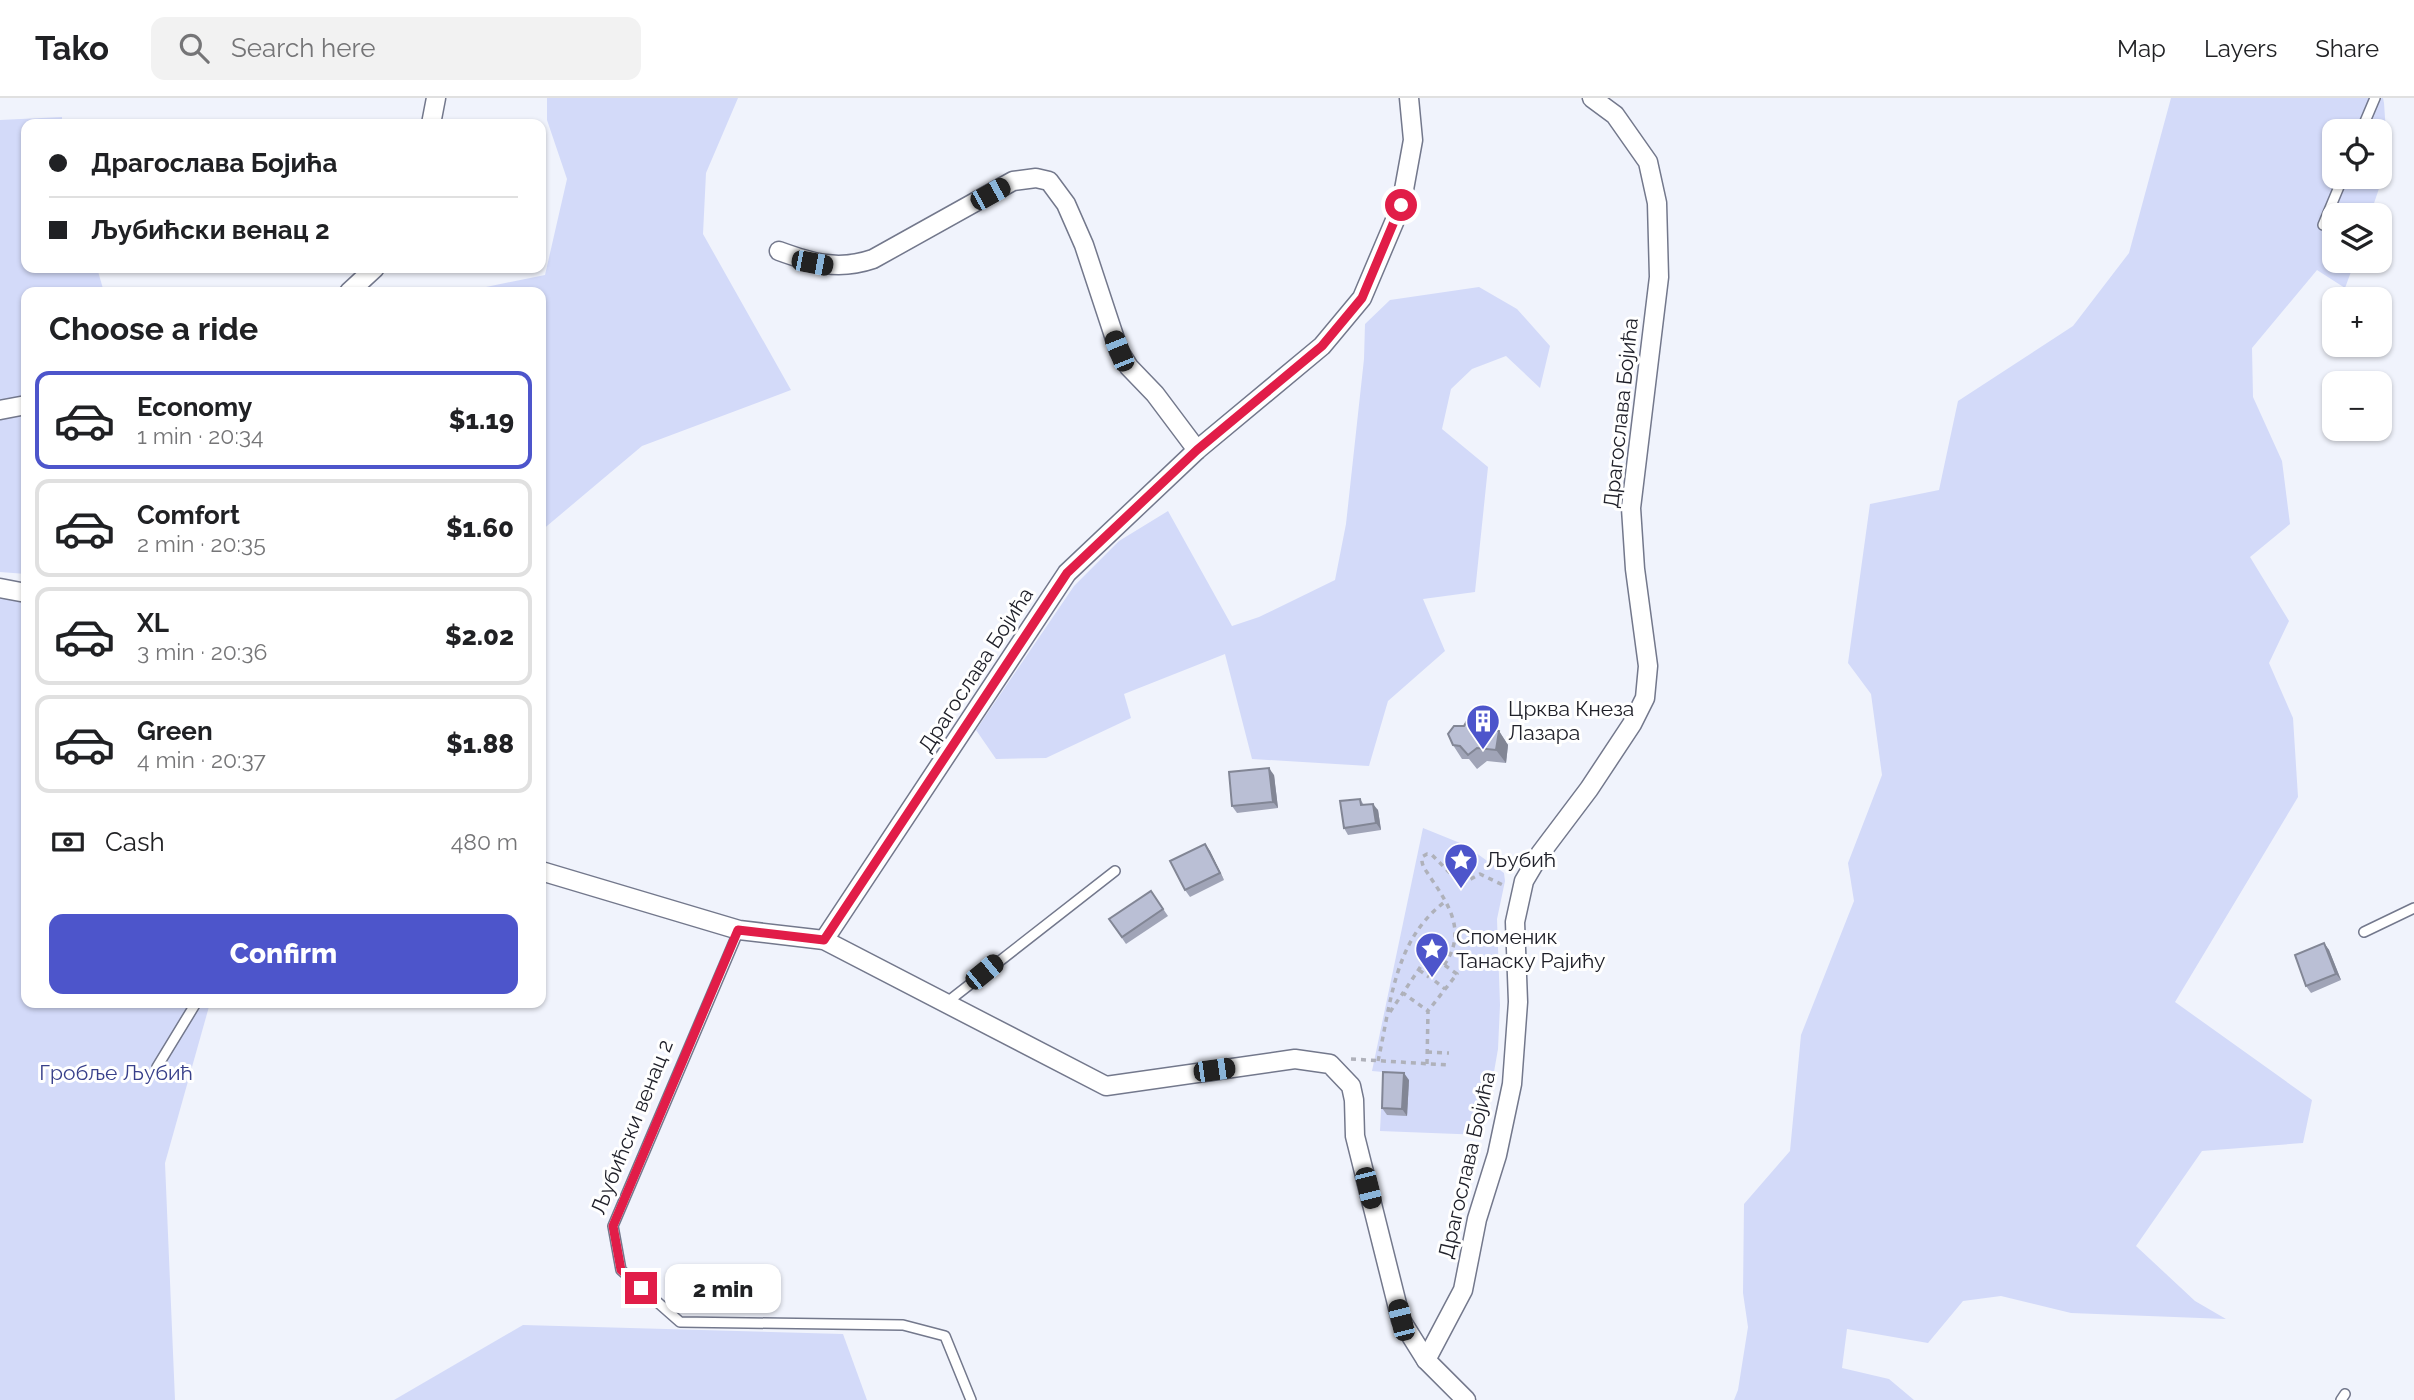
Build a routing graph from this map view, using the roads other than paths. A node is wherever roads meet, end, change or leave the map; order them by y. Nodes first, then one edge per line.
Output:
1 (436, 98) edge
2 (1409, 98) edge
3 (1592, 98) edge
4 (2375, 98) edge
5 (432, 119) edge
6 (2366, 119) edge
7 (779, 251) dead end
8 (370, 273) edge
9 (354, 287) edge
10 (21, 406) edge
11 (0, 410) edge
12 (1197, 450) junction
13 (0, 588) edge
14 (21, 592) edge
15 (1115, 871) dead end
16 (546, 873) edge
17 (2414, 908) edge
18 (738, 930) junction
19 (2364, 932) dead end
20 (824, 940) junction
21 (946, 1003) junction
22 (193, 1008) edge
23 (157, 1067) dead end
24 (1426, 1360) junction
25 (971, 1400) edge
26 (1466, 1400) edge

1 - 5 street
2 - 12 street, Драгослава Бојића
3 - 24 street, Драгослава Бојића
4 - 6 lane
7 - 12 street
8 - 9 street
10 - 11 street
12 - 20 street, Драгослава Бојића
13 - 14 street
15 - 21 lane
16 - 18 street
17 - 19 lane
18 - 20 street
18 - 25 lane, Љубићски венац 2
20 - 21 street
21 - 24 street
22 - 23 lane
24 - 26 street

